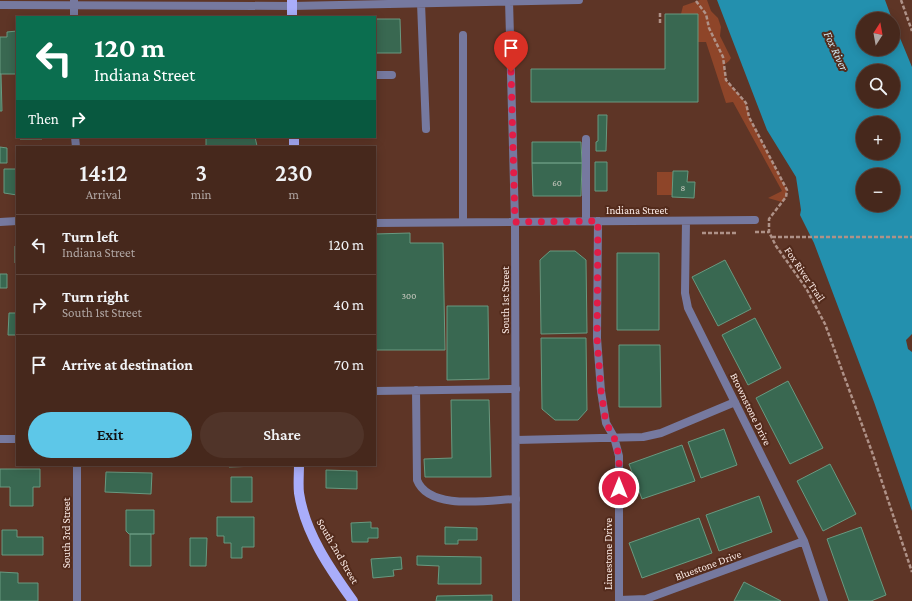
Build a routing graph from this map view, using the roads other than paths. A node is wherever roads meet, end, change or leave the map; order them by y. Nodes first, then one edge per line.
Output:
1 (579, 0) edge
2 (509, 1) edge
3 (74, 2) edge
4 (292, 3) edge
5 (422, 3) junction
6 (0, 5) edge
7 (74, 16) edge
8 (292, 16) edge
9 (463, 35) dead end
10 (376, 75) edge
11 (392, 75) dead end
12 (426, 129) dead end
13 (586, 139) dead end
14 (755, 220) dead end
15 (16, 221) edge
16 (598, 221) junction
17 (686, 221) junction
18 (0, 222) edge
19 (376, 222) edge
20 (464, 222) junction
21 (515, 222) junction
22 (586, 222) junction
23 (516, 389) junction
24 (416, 390) junction
25 (376, 391) edge
26 (735, 402) junction
27 (614, 437) junction
28 (0, 439) edge
29 (16, 439) edge
30 (516, 440) junction
31 (77, 466) edge
32 (299, 466) edge
33 (516, 499) junction
34 (804, 541) junction
35 (619, 600) edge
36 (648, 600) edge
37 (77, 601) edge
38 (353, 601) edge
39 (516, 601) edge
40 (824, 601) edge

1 - 2 street
2 - 5 street
2 - 21 street, South 1st Street
3 - 4 street
3 - 6 street
3 - 7 street
4 - 5 street
4 - 8 main road
5 - 12 street
9 - 20 street
10 - 11 street
13 - 22 street
14 - 17 street, Indiana Street
15 - 18 street
16 - 17 street, Indiana Street
16 - 22 street, Indiana Street
16 - 27 street, Limestone Drive
17 - 26 street, Brownstone Drive
19 - 20 street, Indiana Street
20 - 21 street, Indiana Street
21 - 22 street, Indiana Street
21 - 23 street, South 1st Street
23 - 24 street
23 - 30 street, South 1st Street
24 - 25 street
24 - 33 street
26 - 27 street
26 - 34 street, Brownstone Drive
27 - 30 street
27 - 35 street, Limestone Drive
28 - 29 street
30 - 33 street, South 1st Street
31 - 37 street, South 3rd Street
32 - 38 main road, South 2nd Street
33 - 39 street, South 1st Street
34 - 36 street, Bluestone Drive
34 - 40 street, Brownstone Drive
35 - 36 street, Bluestone Drive

